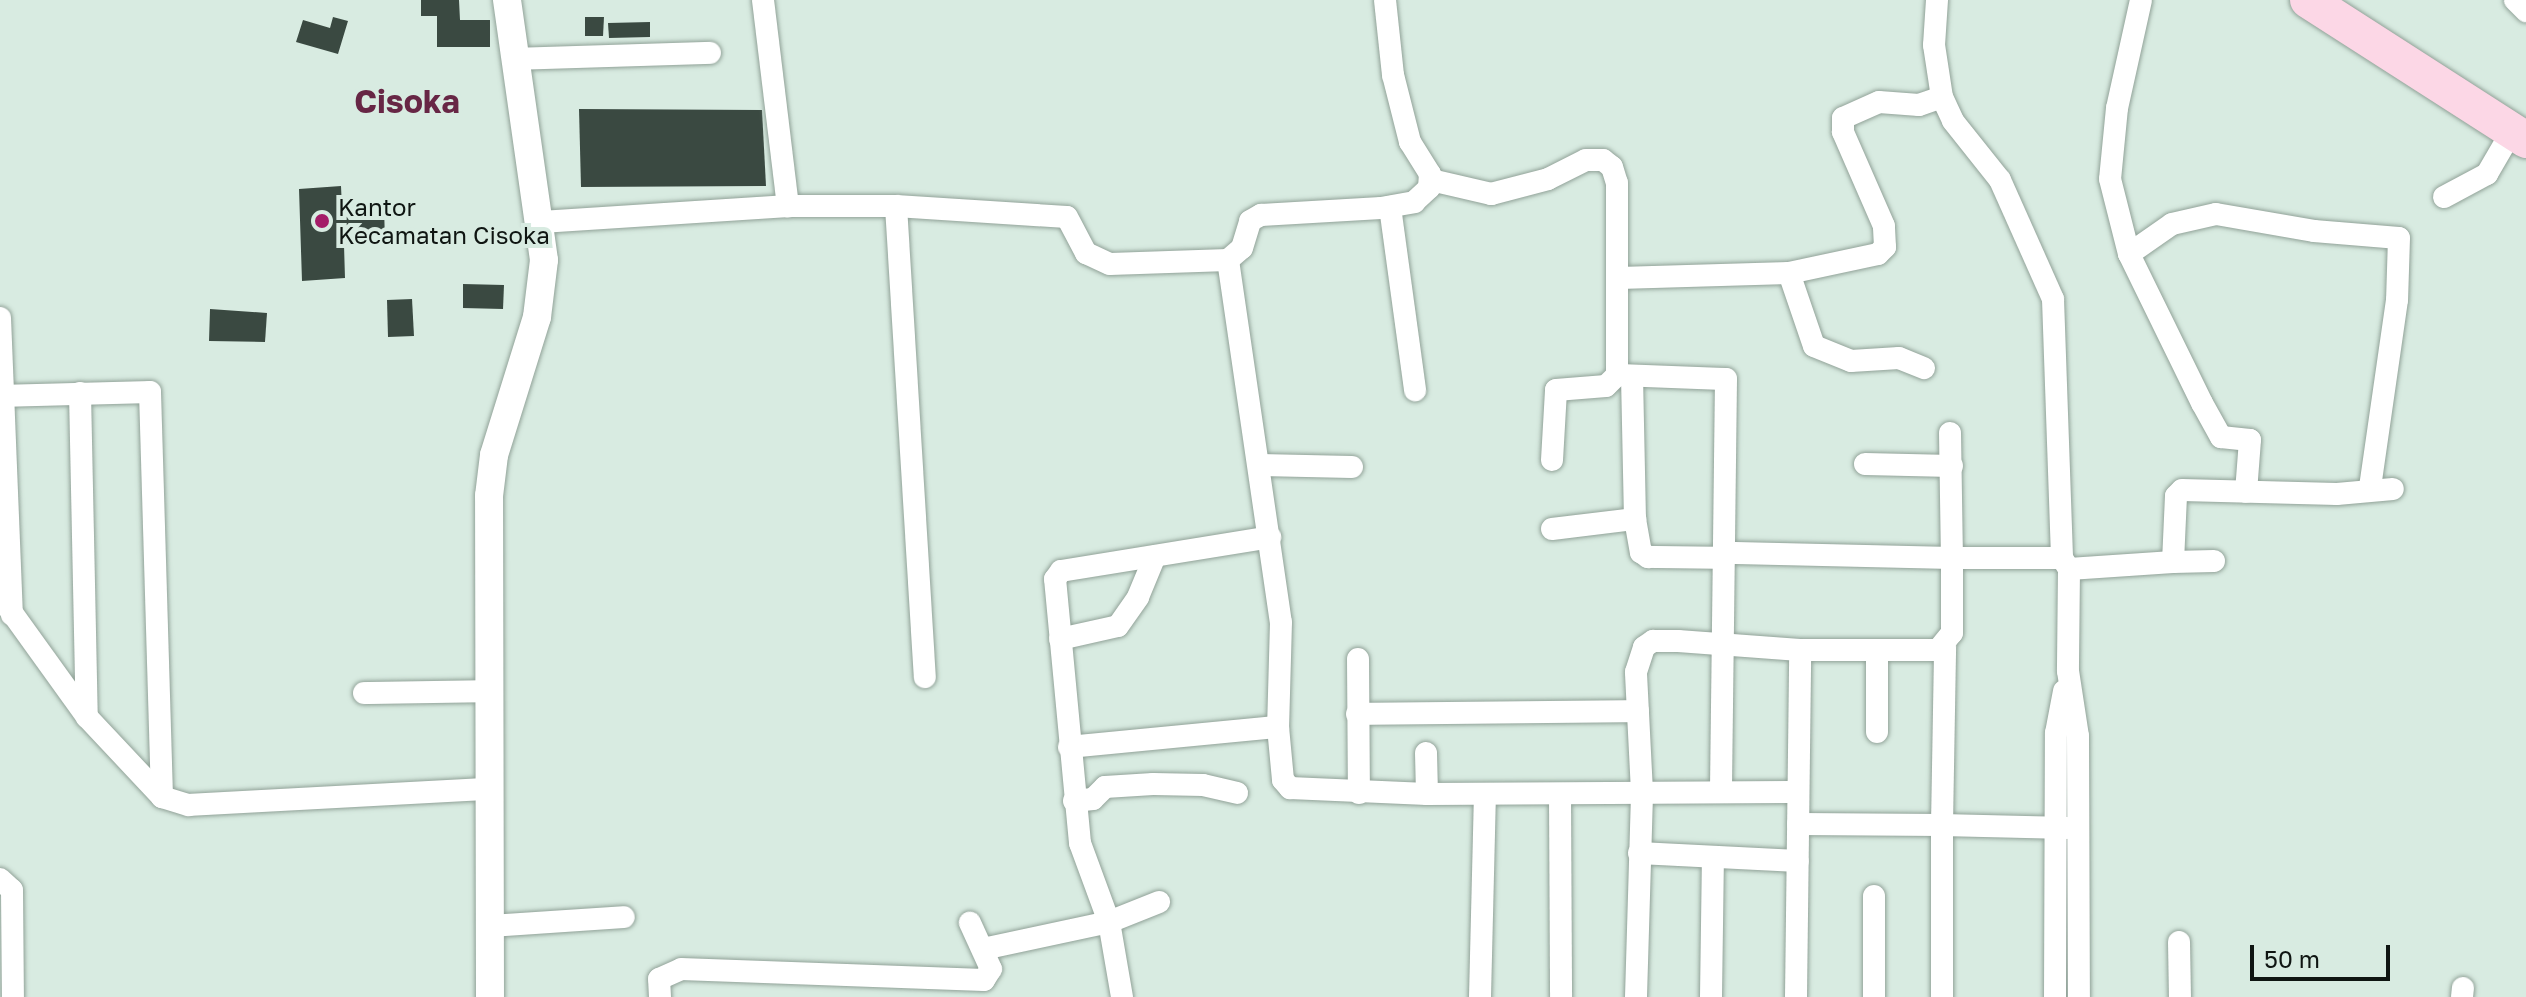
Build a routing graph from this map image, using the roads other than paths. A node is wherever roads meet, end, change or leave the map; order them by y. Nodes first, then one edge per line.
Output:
1 (507, 0) edge
2 (763, 0) edge
3 (1385, 0) edge
4 (1937, 0) edge
5 (2141, 0) edge
6 (2308, 0) edge
7 (2515, 0) edge
8 (2526, 11) edge
9 (710, 53) dead end
10 (515, 59) junction
11 (1942, 97) junction
12 (2519, 136) edge
13 (1431, 180) junction
14 (2444, 197) dead end
15 (788, 206) junction
16 (896, 206) junction
17 (1390, 207) junction
18 (541, 222) junction
19 (2129, 254) junction
20 (1228, 260) junction
21 (1789, 273) junction
22 (1619, 278) junction
23 (0, 318) edge
24 (1924, 368) dead end
25 (1625, 375) junction
26 (1415, 390) dead end
27 (80, 393) junction
28 (2, 396) edge
29 (1950, 433) dead end
30 (1552, 460) dead end
31 (1865, 464) dead end
32 (1260, 465) junction
33 (1952, 466) junction
34 (1352, 467) dead end
35 (2370, 488) junction
36 (2393, 489) dead end
37 (2246, 492) junction
38 (1635, 519) junction
39 (1552, 529) dead end
40 (1270, 537) junction
41 (1725, 555) junction
42 (1155, 556) junction
43 (1952, 558) junction
44 (2214, 561) dead end
45 (2173, 562) junction
46 (2066, 564) junction
47 (0, 596) edge
48 (13, 616) junction
49 (1060, 639) junction
50 (1723, 647) junction
51 (1945, 647) junction
52 (1800, 650) junction
53 (1877, 650) junction
54 (1358, 659) dead end
55 (2068, 671) junction
56 (925, 677) dead end
57 (487, 691) junction
58 (364, 693) dead end
59 (1638, 711) junction
60 (1357, 714) junction
61 (87, 717) junction
62 (1278, 727) junction
63 (1877, 732) dead end
64 (1069, 747) junction
65 (1426, 753) dead end
66 (488, 789) junction
67 (1642, 792) junction
68 (1721, 792) junction
69 (1796, 792) junction
70 (1237, 793) dead end
71 (1359, 793) junction
72 (1427, 794) junction
73 (1485, 795) junction
74 (1560, 795) junction
75 (162, 797) junction
76 (1074, 801) junction
77 (1798, 824) junction
78 (1942, 825) junction
79 (2056, 828) junction
80 (2080, 829) junction
81 (1639, 853) junction
82 (1713, 859) junction
83 (1798, 861) junction
84 (0, 879) edge
85 (1874, 896) dead end
86 (1159, 902) dead end
87 (624, 917) dead end
88 (1109, 922) junction
89 (970, 923) dead end
90 (490, 926) junction
91 (2179, 942) dead end
92 (983, 949) junction
93 (968, 989) edge
94 (13, 997) edge
95 (490, 997) edge
96 (660, 997) edge
97 (1122, 997) edge
98 (1480, 997) edge
99 (1561, 997) edge
100 (1636, 997) edge
101 (1711, 997) edge
102 (1796, 997) edge
103 (1874, 997) edge
104 (1942, 997) edge
105 (2055, 997) edge
106 (2079, 997) edge
107 (2180, 997) edge

1 - 10 street
2 - 15 street
3 - 13 street
4 - 11 street
5 - 19 street
6 - 12 main road
7 - 8 street
9 - 10 street
10 - 18 street
11 - 21 street
11 - 46 street
12 - 14 street
13 - 17 street
13 - 22 street
15 - 16 street
15 - 18 street
16 - 20 street
16 - 56 street
17 - 20 street
17 - 26 street
18 - 57 street
19 - 35 street
19 - 37 street
20 - 32 street
21 - 22 street
21 - 24 street
22 - 25 street
23 - 28 street
25 - 30 street
25 - 38 street
25 - 41 street
27 - 28 street
27 - 61 street
27 - 75 street
28 - 48 street
29 - 33 street
31 - 33 street
32 - 34 street
32 - 40 street
33 - 43 street
35 - 36 street
35 - 37 street
37 - 45 street
38 - 39 street
38 - 41 street
40 - 42 street
40 - 62 street
41 - 43 street
41 - 50 street
42 - 49 street
42 - 49 street
43 - 46 street
43 - 51 street
44 - 45 street
45 - 46 street
46 - 55 street
47 - 48 street
48 - 61 street
49 - 64 street
50 - 52 street
50 - 59 street
50 - 68 street
51 - 53 street
51 - 78 street
52 - 53 street
52 - 69 street
53 - 63 street
54 - 60 street
55 - 79 street
55 - 80 street
57 - 58 street
57 - 66 street
59 - 60 street
59 - 67 street
60 - 71 street
61 - 75 street
62 - 64 street
62 - 71 street
64 - 76 street
65 - 72 street
66 - 75 street
66 - 90 street
67 - 68 street
67 - 74 street
67 - 81 street
68 - 69 street
69 - 77 street
70 - 76 street
71 - 72 street
72 - 73 street
73 - 74 street
73 - 98 street
74 - 99 street
76 - 88 street
77 - 78 street
77 - 83 street
78 - 79 street
78 - 104 street
79 - 80 street
79 - 105 street
80 - 106 street
81 - 82 street
81 - 100 street
82 - 83 street
82 - 101 street
83 - 102 street
84 - 94 street
85 - 103 street
86 - 88 street
87 - 90 street
88 - 92 street
88 - 97 street
89 - 92 street
90 - 95 street
91 - 107 street
92 - 93 street
93 - 96 street

